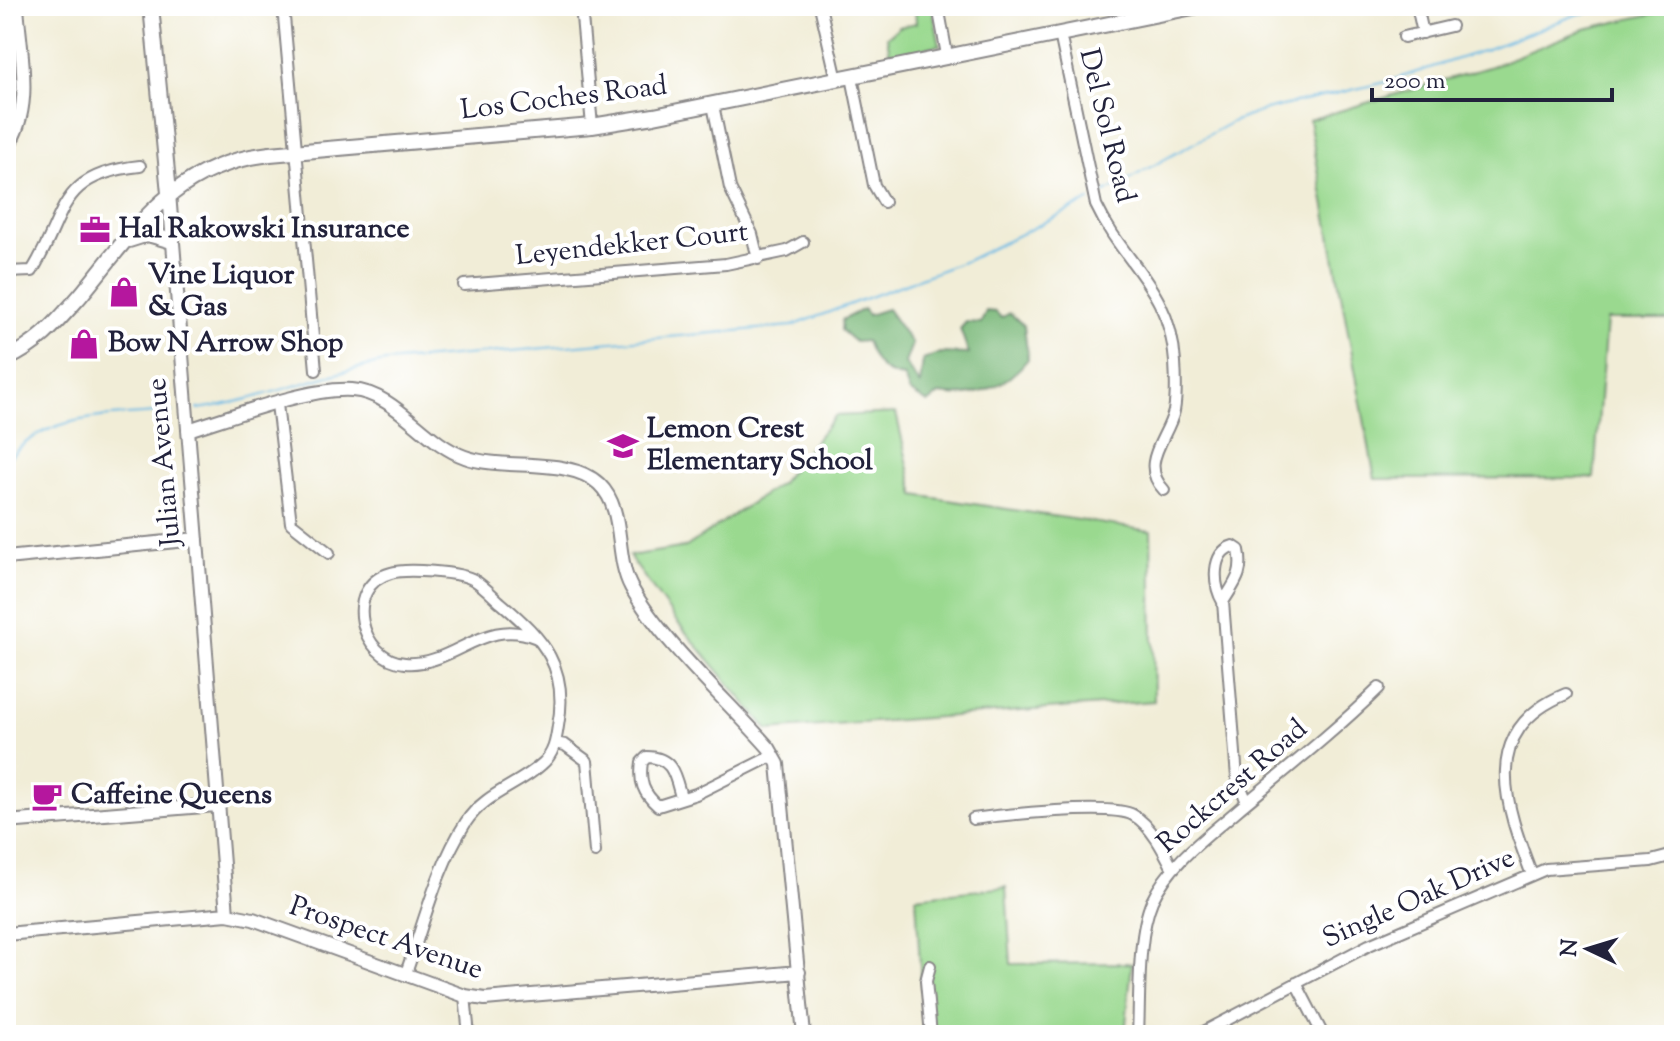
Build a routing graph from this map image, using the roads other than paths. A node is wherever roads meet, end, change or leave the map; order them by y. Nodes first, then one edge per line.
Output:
1 (17, 6) edge
2 (151, 6) edge
3 (283, 6) edge
4 (581, 6) edge
5 (820, 6) edge
6 (938, 6) edge
7 (1198, 6) edge
8 (1417, 6) edge
9 (1451, 26) dead end
10 (1423, 33) junction
11 (1060, 34) junction
12 (1404, 37) dead end
13 (947, 55) junction
14 (844, 78) junction
15 (713, 105) junction
16 (592, 126) junction
17 (6, 149) edge
18 (296, 152) junction
19 (140, 166) dead end
20 (169, 193) junction
21 (884, 202) dead end
22 (172, 241) junction
23 (125, 242) junction
24 (803, 242) dead end
25 (758, 259) junction
26 (6, 272) edge
27 (464, 285) dead end
28 (6, 359) edge
29 (6, 366) edge
30 (316, 370) dead end
31 (6, 387) edge
32 (277, 404) junction
33 (188, 430) junction
34 (1164, 490) dead end
35 (197, 539) junction
36 (329, 553) dead end
37 (6, 558) edge
38 (1223, 602) junction
39 (537, 638) junction
40 (1379, 688) dead end
41 (1566, 694) dead end
42 (555, 743) junction
43 (774, 755) junction
44 (681, 797) junction
45 (1247, 802) junction
46 (216, 805) junction
47 (973, 819) dead end
48 (6, 822) edge
49 (595, 852) dead end
50 (1674, 855) edge
51 (1173, 869) junction
52 (1532, 875) junction
53 (227, 914) junction
54 (6, 934) edge
55 (930, 966) dead end
56 (799, 972) junction
57 (406, 973) junction
58 (1296, 983) junction
59 (465, 996) junction
60 (469, 1035) edge
61 (804, 1035) edge
62 (931, 1035) edge
63 (1138, 1035) edge
64 (1198, 1035) edge
65 (1323, 1035) edge

1 - 17 street
2 - 20 main road, Julian Avenue
3 - 18 street
4 - 16 street
5 - 14 street
6 - 13 street
7 - 11 main road, Los Coches Road
8 - 10 street
9 - 10 street
10 - 12 street
11 - 13 main road, Los Coches Road
11 - 34 street, Del Sol Road
13 - 14 main road, Los Coches Road
14 - 15 main road, Los Coches Road
14 - 21 street
15 - 16 main road, Los Coches Road
15 - 25 street
16 - 18 main road, Los Coches Road
18 - 20 main road, Los Coches Road
18 - 30 street
19 - 26 street
20 - 22 street, Julian Avenue
20 - 23 main road, Los Coches Road
22 - 23 main road
22 - 33 street, Julian Avenue
23 - 28 main road, Los Coches Road
24 - 25 street, Leyendekker Court
25 - 27 street, Leyendekker Court
29 - 31 street
32 - 33 street
32 - 36 street
32 - 43 street
33 - 35 street, Julian Avenue
35 - 37 street
35 - 46 street, Julian Avenue
38 - 38 street
38 - 45 street
39 - 39 street
39 - 42 street
40 - 45 street, Rockcrest Road
41 - 52 street
42 - 49 street
42 - 57 street
43 - 44 street
43 - 56 street
44 - 44 street
45 - 51 street, Rockcrest Road
46 - 48 street
46 - 53 street, Julian Avenue
47 - 51 street
50 - 52 street, Single Oak Drive
51 - 63 street, Rockcrest Road
52 - 58 street, Single Oak Drive
53 - 54 street, Prospect Avenue
53 - 57 street, Prospect Avenue
55 - 62 street
56 - 59 street, Prospect Avenue
56 - 61 street
57 - 59 street, Prospect Avenue
58 - 64 street, Single Oak Drive
58 - 65 street
59 - 60 street

